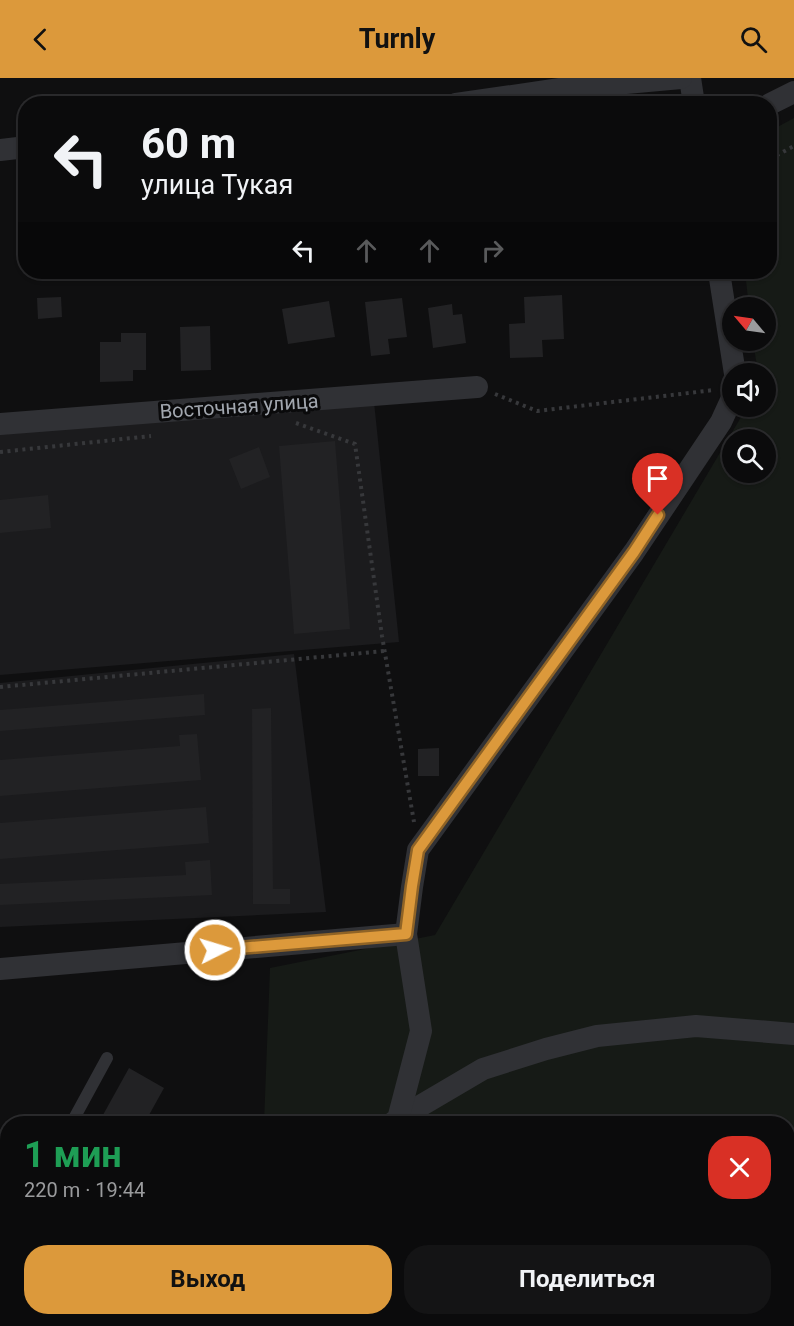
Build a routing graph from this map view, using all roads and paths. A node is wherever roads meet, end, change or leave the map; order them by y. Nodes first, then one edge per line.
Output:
1 (681, 78) edge
2 (690, 78) edge
3 (794, 92) edge
4 (511, 96) edge
5 (693, 96) edge
6 (777, 100) edge
7 (794, 146) edge
8 (18, 148) edge
9 (0, 150) edge
10 (777, 155) edge
11 (720, 279) edge
12 (727, 363) edge
13 (477, 387) joint
14 (722, 388) edge
15 (722, 417) edge
16 (286, 423) dead end
17 (0, 424) edge
18 (152, 435) dead end
19 (0, 452) edge
20 (384, 651) junction
21 (0, 687) edge
22 (418, 850) junction
23 (406, 934) junction
24 (0, 969) edge
25 (794, 1034) edge
26 (107, 1058) dead end
27 (75, 1116) edge
28 (396, 1116) edge
29 (403, 1116) edge

1 - 4 street
2 - 5 street
3 - 6 street
7 - 10 path
8 - 9 street
11 - 12 street
13 - 14 path
13 - 17 street, Восточная улица
15 - 22 street
16 - 20 path
18 - 19 path
20 - 21 path
20 - 22 path
22 - 23 street
23 - 24 street
23 - 28 street
25 - 29 street
26 - 27 lane

